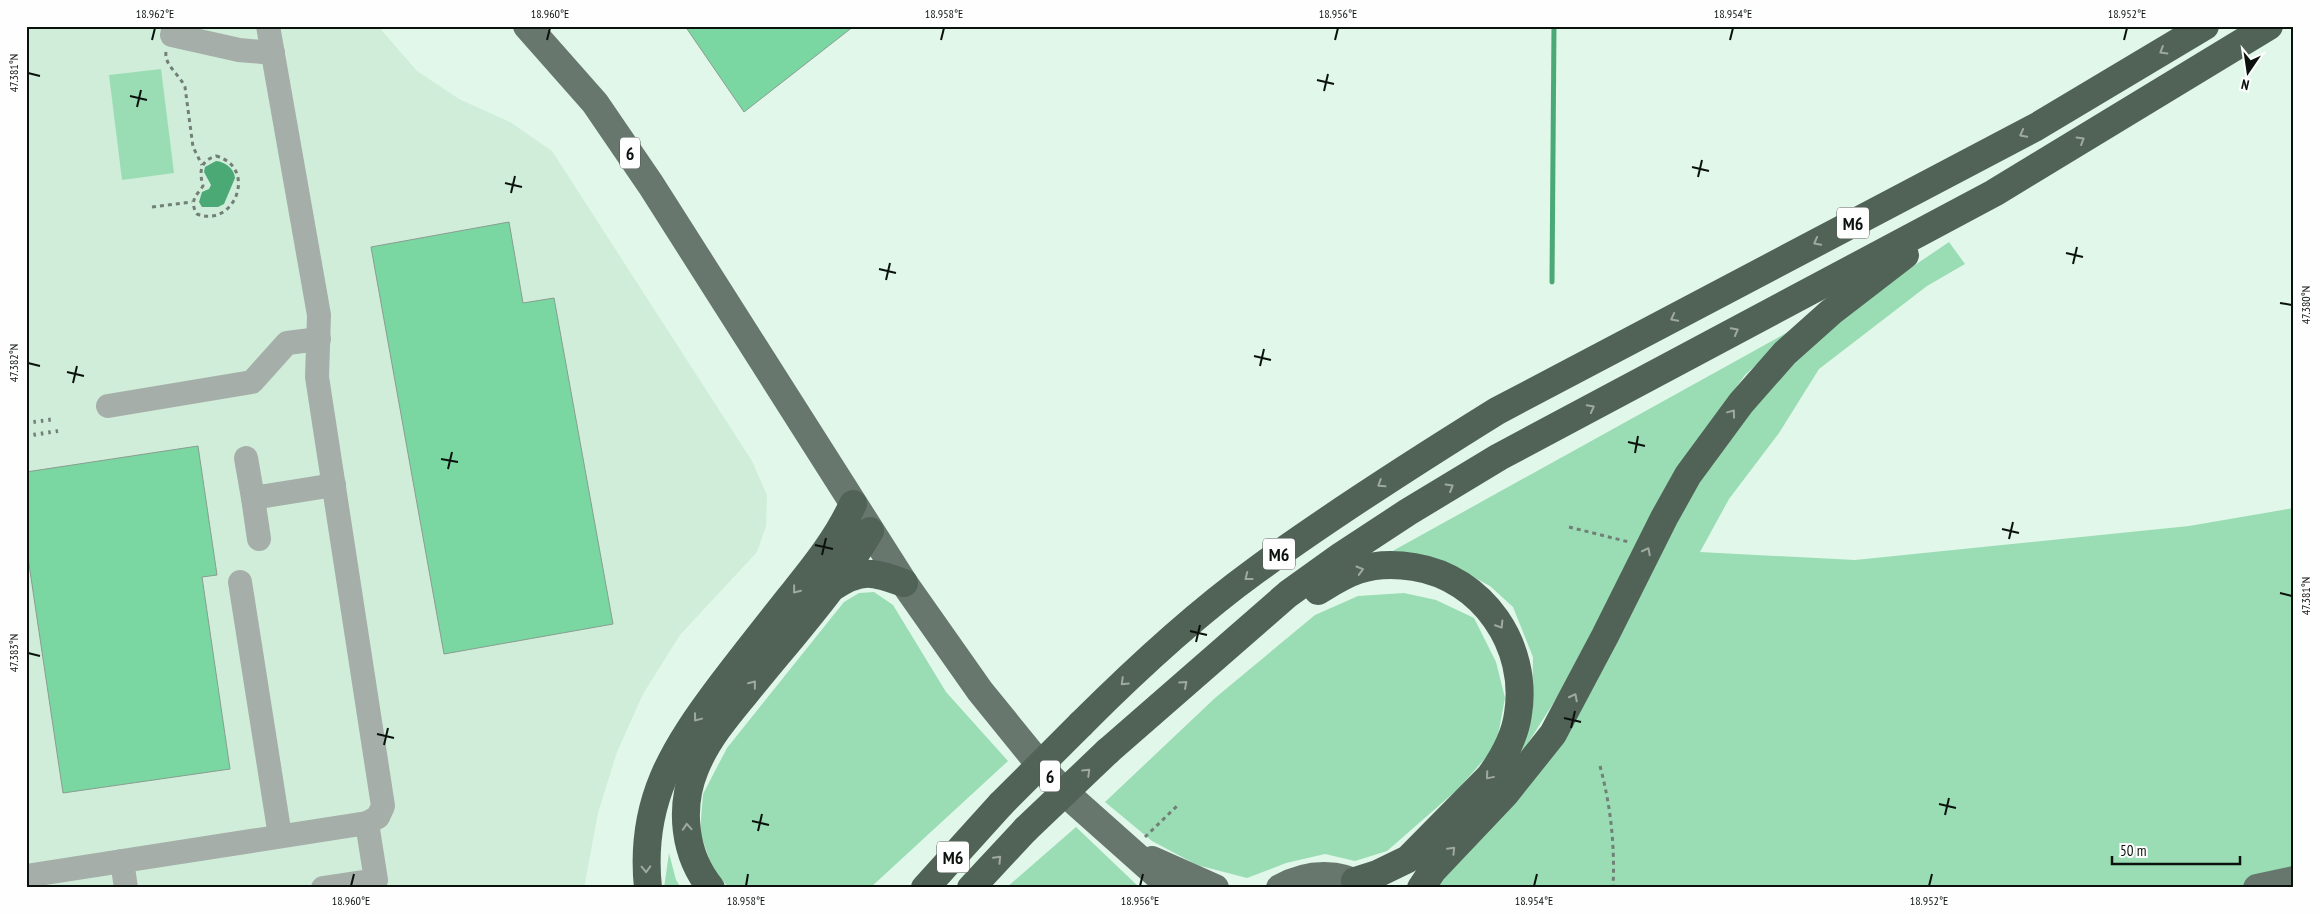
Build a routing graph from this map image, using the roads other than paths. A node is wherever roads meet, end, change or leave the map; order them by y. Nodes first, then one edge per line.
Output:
1 (268, 26) edge
2 (527, 26) edge
3 (2205, 26) edge
4 (2269, 26) edge
5 (173, 30) edge
6 (273, 53) junction
7 (1994, 193) junction
8 (319, 338) junction
9 (108, 406) dead end
10 (246, 458) dead end
11 (334, 485) junction
12 (253, 498) junction
13 (853, 504) junction
14 (870, 531) junction
15 (259, 539) dead end
16 (827, 552) junction
17 (240, 582) dead end
18 (904, 583) junction
19 (831, 588) junction
20 (1213, 658) junction
21 (368, 823) junction
22 (980, 826) junction
23 (280, 836) junction
24 (1130, 851) junction
25 (122, 861) junction
26 (38, 879) edge
27 (2294, 880) edge
28 (1361, 884) edge
29 (126, 888) edge
30 (324, 888) edge
31 (648, 888) edge
32 (710, 888) edge
33 (906, 888) edge
34 (925, 888) edge
35 (971, 888) edge
36 (1172, 888) edge
37 (1214, 888) edge
38 (1280, 888) edge
39 (1421, 888) edge
40 (2257, 888) edge

1 - 6 lane
2 - 13 main road, 6
3 -> 22 highway, M6, bridge
7 -> 4 highway, M6
5 - 6 lane
6 - 8 lane
20 -> 7 highway, M6
39 -> 7 highway
8 - 9 lane
8 - 11 lane
10 - 12 lane
11 - 12 lane
11 - 21 lane
12 - 15 lane
13 - 14 main road, 6
13 - 16 highway
14 - 16 highway
14 - 18 main road, 6
14 - 19 highway
16 -> 31 highway
17 - 23 lane
18 - 19 highway
18 - 24 main road, 6
32 -> 19 highway
20 -> 28 highway
35 -> 20 highway, M6, bridge
21 - 23 lane
21 - 30 lane
22 - 33 highway
22 - 34 highway, M6
23 - 25 lane
24 - 36 main road, 6
24 - 37 main road, 6
25 - 26 lane
25 - 29 lane
27 - 40 main road
28 - 38 main road

